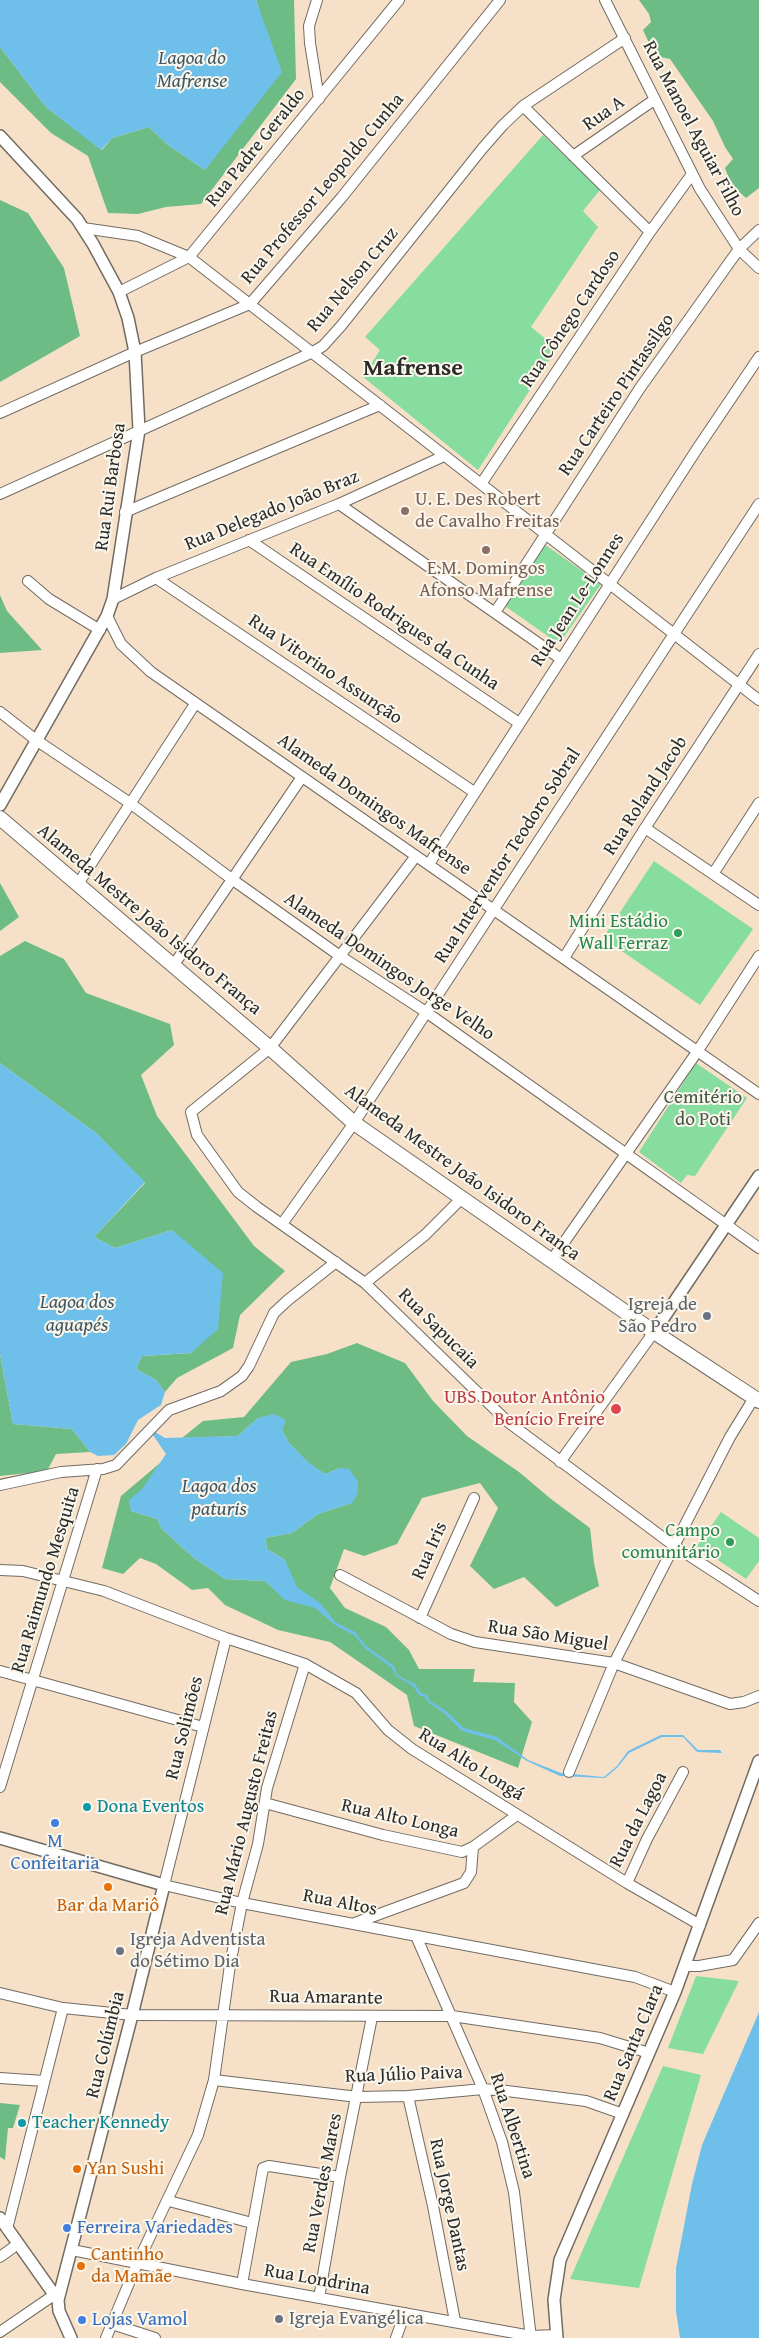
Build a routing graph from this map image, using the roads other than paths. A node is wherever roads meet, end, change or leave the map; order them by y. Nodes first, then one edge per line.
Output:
1 (316, 0) edge
2 (399, 0) edge
3 (500, 0) edge
4 (605, 0) edge
5 (625, 38) junction
6 (319, 99) junction
7 (654, 100) junction
8 (523, 106) junction
9 (0, 136) edge
10 (573, 156) junction
11 (692, 174) junction
12 (83, 228) junction
13 (759, 230) edge
14 (650, 232) junction
15 (739, 249) junction
16 (189, 257) junction
17 (759, 268) edge
18 (119, 292) junction
19 (250, 304) junction
20 (135, 352) junction
21 (313, 352) junction
22 (759, 356) edge
23 (380, 405) junction
24 (0, 413) edge
25 (139, 430) junction
26 (444, 456) junction
27 (481, 484) junction
28 (0, 494) edge
29 (339, 504) junction
30 (759, 504) edge
31 (125, 512) junction
32 (545, 534) junction
33 (249, 540) junction
34 (156, 578) junction
35 (28, 581) dead end
36 (609, 585) junction
37 (113, 598) junction
38 (496, 612) junction
39 (107, 616) junction
40 (100, 630) junction
41 (675, 635) junction
42 (759, 654) edge
43 (561, 658) junction
44 (740, 685) junction
45 (759, 700) edge
46 (195, 704) junction
47 (0, 712) edge
48 (519, 724) junction
49 (36, 740) junction
50 (302, 777) junction
51 (474, 792) junction
52 (130, 803) junction
53 (759, 803) edge
54 (0, 805) edge
55 (0, 818) edge
56 (645, 828) junction
57 (416, 856) junction
58 (429, 864) junction
59 (713, 874) junction
60 (233, 880) junction
61 (78, 884) junction
62 (759, 905) edge
63 (494, 910) junction
64 (340, 956) junction
65 (759, 956) edge
66 (564, 958) junction
67 (173, 966) junction
68 (426, 1012) junction
69 (270, 1048) junction
70 (697, 1052) junction
71 (759, 1094) edge
72 (354, 1122) junction
73 (627, 1154) junction
74 (759, 1176) edge
75 (461, 1199) junction
76 (282, 1224) junction
77 (726, 1225) junction
78 (759, 1248) edge
79 (551, 1261) junction
80 (336, 1262) junction
81 (365, 1283) junction
82 (654, 1332) junction
83 (757, 1397) edge
84 (560, 1462) junction
85 (97, 1469) junction
86 (0, 1485) edge
87 (474, 1498) dead end
88 (673, 1545) junction
89 (0, 1570) edge
90 (340, 1575) dead end
91 (65, 1581) junction
92 (759, 1601) edge
93 (420, 1618) junction
94 (226, 1638) junction
95 (614, 1663) junction
96 (305, 1664) junction
97 (0, 1671) edge
98 (34, 1680) junction
99 (759, 1696) edge
100 (203, 1727) junction
101 (759, 1761) edge
102 (569, 1772) dead end
103 (683, 1772) dead end
104 (0, 1787) edge
105 (265, 1803) junction
106 (517, 1815) junction
107 (0, 1838) edge
108 (473, 1847) junction
109 (627, 1884) junction
110 (164, 1885) junction
111 (242, 1903) junction
112 (354, 1923) junction
113 (759, 1923) edge
114 (700, 1925) junction
115 (416, 1936) junction
116 (684, 1966) junction
117 (675, 1992) junction
118 (0, 1993) edge
119 (63, 2008) junction
120 (132, 2015) junction
121 (223, 2015) junction
122 (372, 2016) junction
123 (452, 2016) junction
124 (649, 2052) junction
125 (0, 2078) edge
126 (214, 2080) junction
127 (44, 2081) junction
128 (484, 2089) junction
129 (408, 2096) junction
130 (358, 2098) junction
131 (623, 2114) junction
132 (340, 2177) junction
133 (169, 2200) junction
134 (0, 2218) edge
135 (252, 2223) junction
136 (7, 2228) junction
137 (18, 2244) junction
138 (72, 2250) junction
139 (0, 2257) edge
140 (138, 2264) junction
141 (242, 2284) junction
142 (56, 2298) junction
143 (319, 2298) junction
144 (405, 2313) junction
145 (455, 2321) junction
146 (112, 2324) junction
147 (0, 2332) edge
148 (531, 2337) edge
149 (557, 2337) edge
150 (71, 2338) edge
151 (106, 2338) edge
152 (155, 2338) edge
153 (396, 2338) edge

1 - 6 street
2 - 6 street, Rua Padre Geraldo
3 - 19 street, Rua Professor Leopoldo Cunha
4 - 5 street, Rua Manoel Aguiar Filho
5 - 7 street, Rua Manoel Aguiar Filho
5 - 8 street, Rua Nelson Cruz
6 - 16 street, Rua Padre Geraldo
7 - 10 street, Rua A
7 - 11 street, Rua Manoel Aguiar Filho
8 - 10 street
8 - 21 street, Rua Nelson Cruz
9 - 12 street, Rua Rui Barbosa
10 - 14 street
11 - 14 street, Rua Cônego Cardoso
11 - 15 street, Rua Manoel Aguiar Filho
12 - 16 street
12 - 18 street, Rua Rui Barbosa
13 - 15 street, Rua Carteiro Pintassilgo
14 - 27 street, Rua Cônego Cardoso
15 - 17 street, Rua Manoel Aguiar Filho
15 - 32 street, Rua Carteiro Pintassilgo
16 - 18 street, Rua Padre Geraldo
16 - 19 street
18 - 20 street, Rua Rui Barbosa
19 - 20 street, Rua Professor Leopoldo Cunha
19 - 21 street
20 - 24 street, Rua Professor Leopoldo Cunha
20 - 25 street, Rua Rui Barbosa
21 - 23 street
21 - 25 street, Rua Nelson Cruz
22 - 36 street, Rua Jean Le-Lonnes
23 - 26 street
23 - 31 street
25 - 28 street, Rua Nelson Cruz
25 - 31 street, Rua Rui Barbosa
26 - 27 street
26 - 29 street, Rua Delegado João Braz
27 - 32 street
29 - 33 street, Rua Delegado João Braz
29 - 38 street
30 - 41 street, Rua Interventor Teodoro Sobral
31 - 37 street, Rua Rui Barbosa
32 - 36 street
32 - 38 street, Rua Carteiro Pintassilgo
33 - 34 street, Rua Delegado João Braz
33 - 48 street, Rua Emílio Rodrigues da Cunha
34 - 37 street, Rua Delegado João Braz
34 - 51 street, Rua Vitorino Assunção
35 - 40 street
36 - 41 street
36 - 43 street, Rua Jean Le-Lonnes
37 - 39 street, Rua Rui Barbosa
38 - 43 street
39 - 40 street, Rua Rui Barbosa
39 - 46 street, Alameda Domingos Mafrense
40 - 49 street, Rua Rui Barbosa
41 - 44 street
41 - 63 street, Rua Interventor Teodoro Sobral
42 - 44 street, Rua Roland Jacob
43 - 48 street, Rua Jean Le-Lonnes
44 - 45 street
44 - 56 street, Rua Roland Jacob
46 - 50 street, Alameda Domingos Mafrense
46 - 52 street
47 - 49 street, Alameda Domingos Jorge Velho
48 - 51 street, Rua Jean Le-Lonnes
49 - 52 street, Alameda Domingos Jorge Velho
49 - 54 street, Rua Rui Barbosa
50 - 57 street, Alameda Domingos Mafrense
50 - 60 street
51 - 58 street, Rua Jean Le-Lonnes
52 - 60 street, Alameda Domingos Jorge Velho
52 - 61 street
53 - 59 street
55 - 61 main road, Alameda Mestre João Isidoro França
56 - 59 street
56 - 66 street, Rua Roland Jacob
57 - 58 street, Alameda Domingos Mafrense
57 - 64 street
58 - 63 street, Alameda Domingos Mafrense
59 - 62 street
60 - 64 street, Alameda Domingos Jorge Velho
60 - 67 street
61 - 67 main road, Alameda Mestre João Isidoro França
63 - 66 street, Alameda Domingos Mafrense
63 - 68 street, Rua Interventor Teodoro Sobral
64 - 68 street, Alameda Domingos Jorge Velho
64 - 69 street
65 - 70 street
66 - 70 street, Alameda Domingos Mafrense
67 - 69 main road, Alameda Mestre João Isidoro França
68 - 72 street, Rua Interventor Teodoro Sobral
68 - 73 street, Alameda Domingos Jorge Velho
69 - 72 main road, Alameda Mestre João Isidoro França
69 - 76 street, Rua Sapucaia
70 - 71 street, Alameda Domingos Mafrense
70 - 73 street
72 - 75 main road, Alameda Mestre João Isidoro França
72 - 76 street, Rua Interventor Teodoro Sobral
73 - 77 street, Alameda Domingos Jorge Velho
73 - 79 street
74 - 77 street
75 - 79 main road, Alameda Mestre João Isidoro França
75 - 81 street
76 - 80 street, Rua Sapucaia
77 - 78 street, Alameda Domingos Jorge Velho
77 - 82 street
79 - 82 main road, Alameda Mestre João Isidoro França
80 - 81 street, Rua Sapucaia
80 - 85 street
81 - 84 street, Rua Sapucaia
82 - 83 main road, Alameda Mestre João Isidoro França
82 - 84 street
83 - 88 street
84 - 88 street, Rua Sapucaia
85 - 86 street
85 - 91 street, Rua Raimundo Mesquita
87 - 93 street, Rua Iris
88 - 92 street, Rua Sapucaia
88 - 95 street
89 - 91 street, Rua Alto Longá
90 - 93 street, Rua São Miguel
91 - 94 street, Rua Alto Longá
91 - 98 street, Rua Raimundo Mesquita
93 - 95 street, Rua São Miguel
94 - 96 street, Rua Alto Longá
94 - 100 street, Rua Solimões
95 - 99 street, Rua São Miguel
95 - 102 street
96 - 105 street, Rua Mário Augusto Freitas
96 - 106 street, Rua Alto Longá
97 - 98 street
98 - 100 street
98 - 104 street, Rua Raimundo Mesquita
100 - 110 street, Rua Solimões
101 - 114 street, Rua Santa Clara
103 - 109 street, Rua da Lagoa
105 - 108 street, Rua Alto Longa
105 - 111 street, Rua Mário Augusto Freitas
106 - 108 street, Rua Alto Longa
106 - 109 street, Rua Alto Longá
107 - 110 street, Rua Altos
108 - 112 street
109 - 114 street, Rua Alto Longá
110 - 111 street, Rua Altos
110 - 120 street, Rua Colúmbia
111 - 112 street, Rua Altos
111 - 121 street, Rua Mário Augusto Freitas
112 - 115 street, Rua Altos
113 - 116 street
114 - 116 street, Rua Santa Clara
115 - 117 street, Rua Altos
115 - 123 street, Rua Albertina
116 - 117 street, Rua Santa Clara
117 - 124 street, Rua Santa Clara
118 - 119 street, Rua Amarante
119 - 120 street, Rua Amarante
119 - 127 street
120 - 121 street, Rua Amarante
120 - 138 street, Rua Colúmbia
121 - 122 street, Rua Amarante
121 - 126 street, Rua Mário Augusto Freitas
122 - 123 street, Rua Amarante
122 - 130 street, Rua Verdes Mares
123 - 124 street, Rua Amarante
123 - 128 street, Rua Albertina
124 - 131 street, Rua Santa Clara
125 - 127 street
126 - 130 street, Rua Júlio Paiva
126 - 133 street, Rua Mário Augusto Freitas
127 - 136 street
128 - 129 street, Rua Júlio Paiva
128 - 131 street, Rua Júlio Paiva
128 - 148 street, Rua Albertina
129 - 130 street, Rua Júlio Paiva
129 - 145 street, Rua Jorge Dantas
130 - 132 street, Rua Verdes Mares
131 - 149 street, Rua Santa Clara
132 - 135 street
132 - 143 street, Rua Verdes Mares
133 - 135 street
133 - 140 street, Rua Mário Augusto Freitas
134 - 136 street
135 - 141 street
136 - 137 street
137 - 139 street
137 - 142 street
138 - 140 street, Rua Londrina
138 - 142 street, Rua Colúmbia
140 - 141 street, Rua Londrina
140 - 146 street, Rua Mário Augusto Freitas
141 - 143 street, Rua Londrina
142 - 147 street
142 - 150 street
143 - 144 street, Rua Londrina
144 - 145 street, Rua Londrina
144 - 153 street
145 - 148 street, Rua Londrina
146 - 151 street, Rua Mário Augusto Freitas
146 - 152 street
148 - 149 street, Rua Londrina

